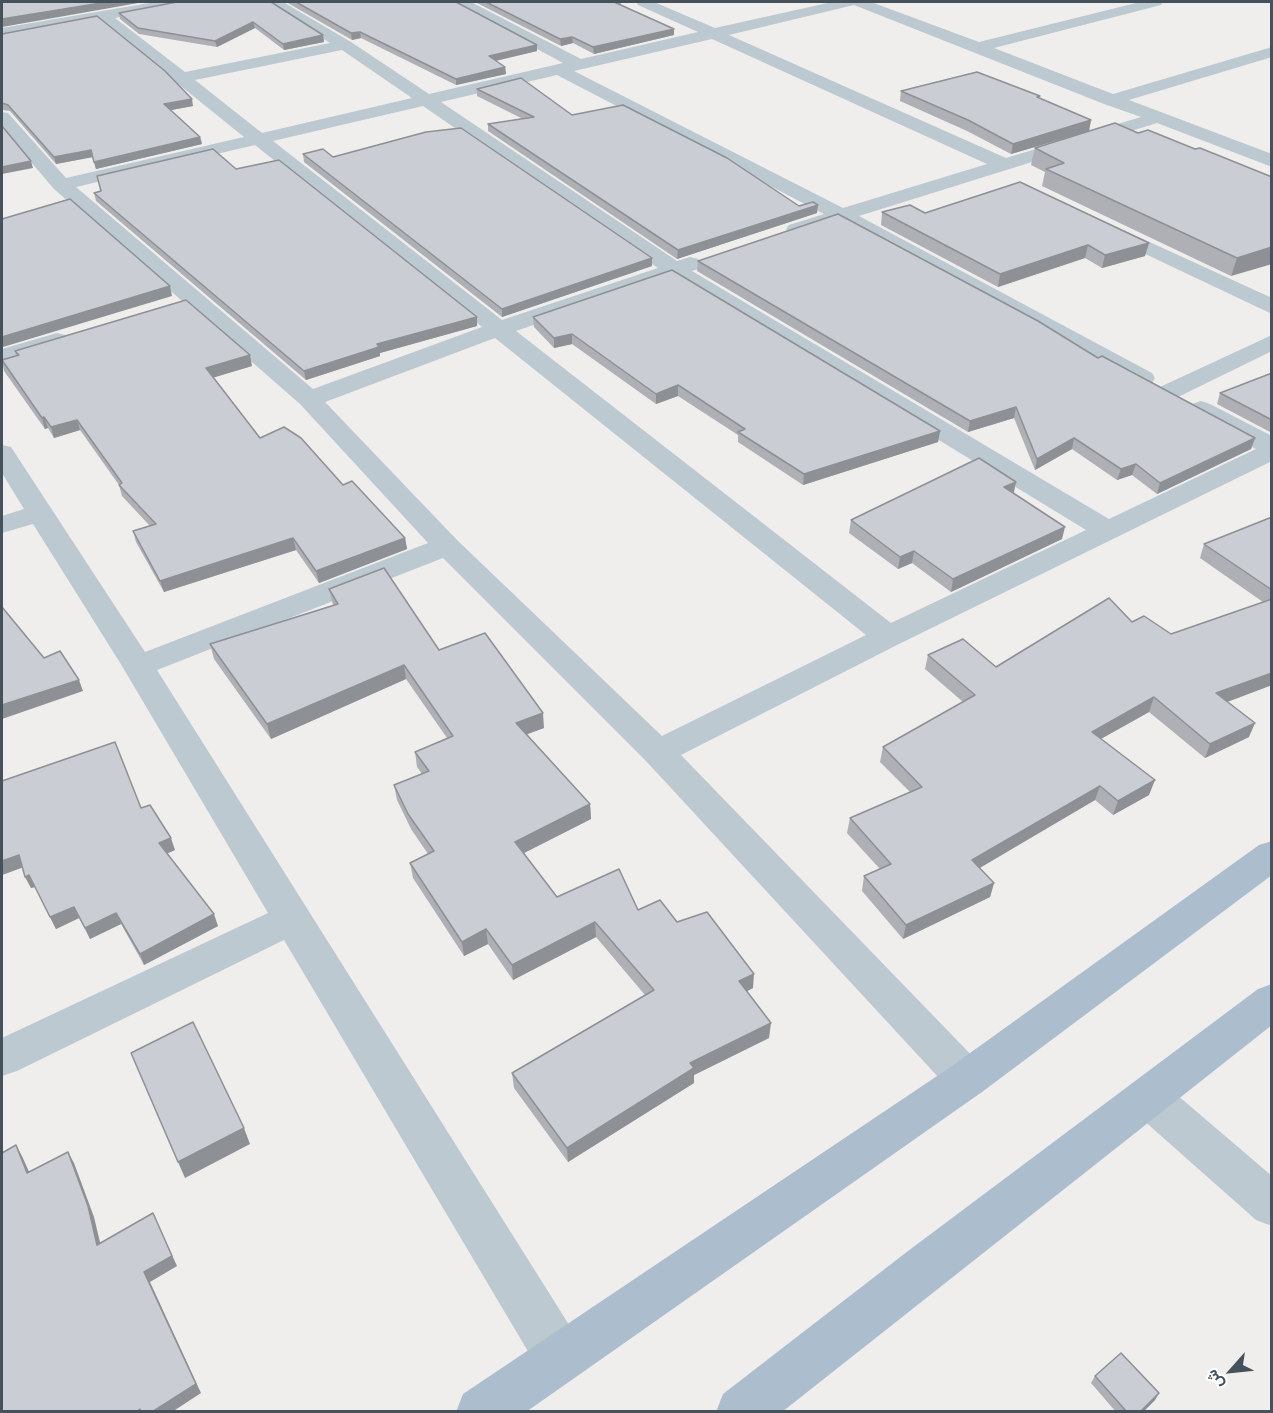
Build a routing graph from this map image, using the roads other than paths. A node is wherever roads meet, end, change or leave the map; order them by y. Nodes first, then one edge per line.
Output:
1 (178, 2) edge
2 (273, 2) edge
3 (461, 2) edge
4 (643, 2) edge
5 (849, 2) edge
6 (859, 2) edge
7 (1156, 2) edge
8 (1080, 5) dead end
9 (1107, 14) junction
10 (102, 15) junction
11 (2, 33) edge
12 (713, 34) junction
13 (345, 45) junction
14 (976, 48) junction
15 (1272, 52) edge
16 (1243, 60) junction
17 (568, 67) junction
18 (1272, 70) edge
19 (180, 78) junction
20 (425, 100) junction
21 (1110, 100) junction
22 (1155, 118) junction
23 (4, 123) edge
24 (255, 138) junction
25 (1272, 162) edge
26 (1002, 172) junction
27 (61, 185) junction
28 (840, 214) junction
29 (1093, 221) edge
30 (774, 236) edge
31 (707, 258) edge
32 (674, 269) junction
33 (1272, 308) edge
34 (498, 329) junction
35 (81, 333) edge
36 (1272, 342) edge
37 (2, 357) edge
38 (1169, 392) junction
39 (309, 399) junction
40 (1272, 447) edge
41 (1272, 451) edge
42 (2, 453) edge
43 (38, 513) junction
44 (2, 525) edge
45 (1107, 530) junction
46 (447, 546) junction
47 (888, 637) junction
48 (138, 666) junction
49 (658, 752) junction
50 (1272, 855) edge
51 (291, 919) junction
52 (1272, 1001) edge
53 (2, 1058) edge
54 (967, 1079) junction
55 (1148, 1097) junction
56 (1272, 1205) edge
57 (560, 1357) junction
58 (481, 1412) edge
59 (741, 1412) edge

1 - 10 street
2 - 13 street
3 - 17 street
4 - 12 street
5 - 12 street
6 - 14 street
7 - 9 street
8 - 9 street
9 - 14 street
10 - 11 street
10 - 19 street
12 - 17 street
12 - 26 street
13 - 19 street
13 - 20 street
14 - 21 street
15 - 16 street
16 - 18 street
16 - 21 street
17 - 20 street
17 - 28 street
19 - 24 street
20 - 24 street
20 - 32 street
21 - 22 street
22 - 25 street
22 - 26 street
23 - 27 street
24 - 27 street
24 - 34 street
26 - 28 street
27 - 39 street
28 - 30 street
28 - 38 street
29 - 33 street
31 - 32 street
32 - 34 street
32 - 45 street
34 - 39 street
34 - 47 street
35 - 37 street
36 - 38 street
38 - 40 street
39 - 46 street
41 - 45 street
42 - 43 street
43 - 44 street
43 - 48 street
45 - 47 street
46 - 48 street
46 - 49 street
47 - 49 street
48 - 51 street
49 - 54 street
50 - 54 main road
51 - 53 street
51 - 57 street
52 - 55 main road
54 - 57 main road
55 - 56 street
55 - 59 main road
57 - 58 main road

